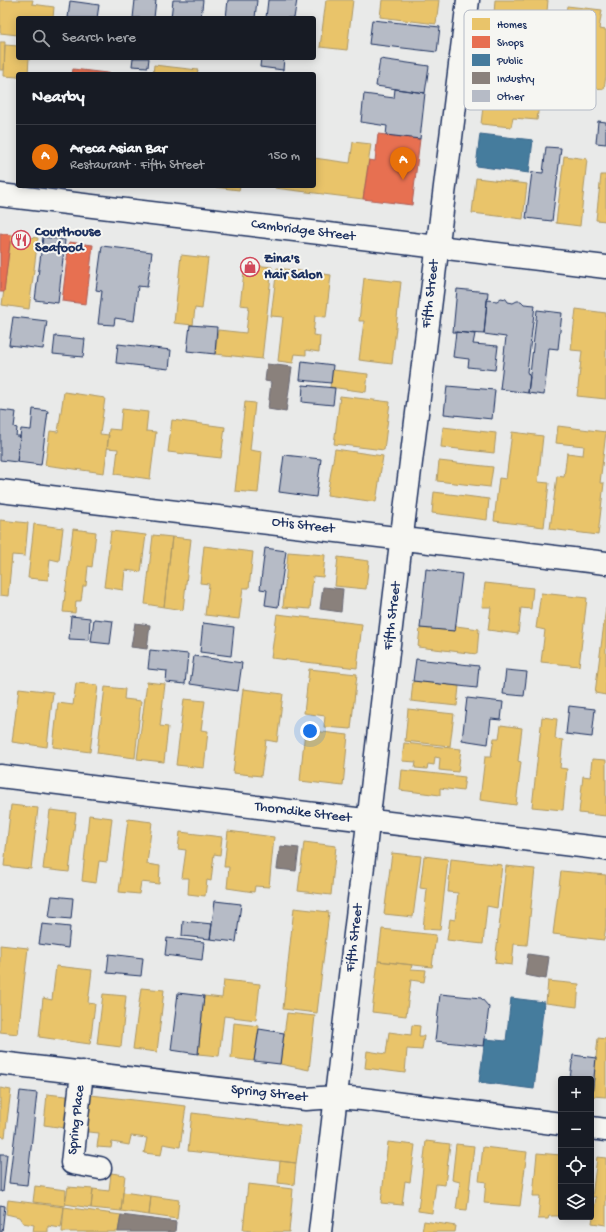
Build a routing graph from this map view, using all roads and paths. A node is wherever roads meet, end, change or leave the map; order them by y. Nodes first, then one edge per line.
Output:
1 (468, 0) edge
2 (467, 10) edge
3 (464, 34) edge
4 (0, 195) edge
5 (437, 247) junction
6 (606, 267) edge
7 (0, 491) edge
8 (402, 538) junction
9 (606, 562) edge
10 (0, 776) edge
11 (369, 821) junction
12 (606, 849) edge
13 (0, 1063) edge
14 (82, 1072) junction
15 (335, 1096) junction
16 (558, 1124) edge
17 (594, 1128) edge
18 (606, 1130) edge
19 (100, 1168) dead end
20 (320, 1232) edge

1 - 2 street, Fifth Street
3 - 5 street, Fifth Street
4 - 5 street, Cambridge Street
5 - 6 street, Cambridge Street
5 - 8 street, Fifth Street
7 - 8 street, Otis Street
8 - 9 street, Otis Street
8 - 11 street, Fifth Street
10 - 11 street, Thorndike Street
11 - 12 street, Thorndike Street
11 - 15 street, Fifth Street
13 - 14 street, Spring Street
14 - 15 street, Spring Street
14 - 19 street, Spring Place
15 - 16 street, Spring Street
15 - 20 street, Fifth Street
17 - 18 street

